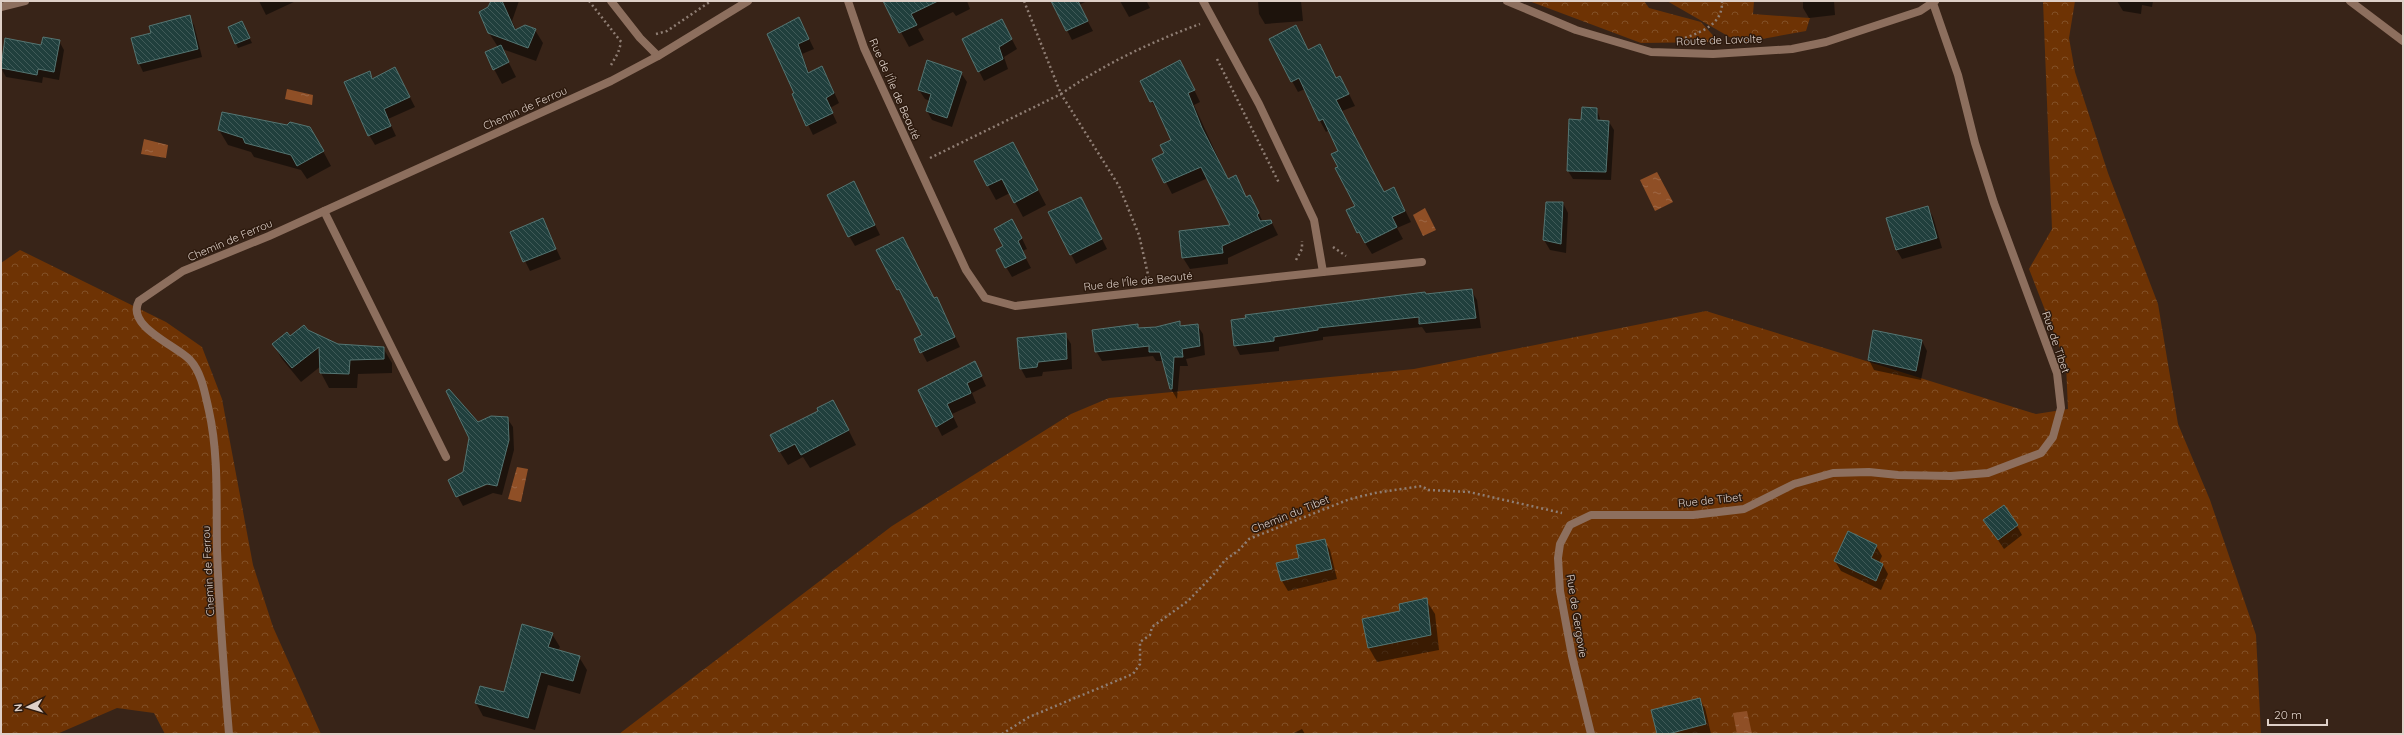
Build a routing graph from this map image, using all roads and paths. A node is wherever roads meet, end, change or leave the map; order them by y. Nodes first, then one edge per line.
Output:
1 (25, 1) edge
2 (611, 1) edge
3 (748, 1) edge
4 (848, 1) edge
5 (1024, 1) edge
6 (1203, 1) edge
7 (1506, 1) edge
8 (1722, 1) edge
9 (2350, 1) edge
10 (1934, 2) edge
11 (1, 7) edge
12 (1213, 20) junction
13 (1199, 25) junction
14 (1203, 32) dead end
15 (1678, 41) dead end
16 (2403, 41) edge
17 (1213, 53) dead end
18 (658, 56) junction
19 (1061, 94) junction
20 (929, 159) junction
21 (918, 165) junction
22 (932, 166) dead end
23 (1280, 186) dead end
24 (324, 211) junction
25 (1302, 235) dead end
26 (1296, 262) dead end
27 (1422, 262) dead end
28 (1323, 272) junction
29 (1149, 279) junction
30 (1157, 279) dead end
31 (1141, 280) dead end
32 (1151, 291) junction
33 (446, 457) dead end
34 (1591, 515) junction
35 (229, 734) edge
36 (1002, 734) edge
37 (1591, 734) edge

1 - 11 street
2 - 18 street
3 - 18 street, Chemin de Ferrou
4 - 21 street, Rue de l'Île de Beauté
5 - 19 path
6 - 12 street
7 - 10 street, Route de Lavolte
8 - 15 path
9 - 16 street
10 - 34 street, Rue de Tibet
12 - 13 path
12 - 28 street
13 - 14 path
13 - 19 path
17 - 23 path
18 - 24 street, Chemin de Ferrou
19 - 20 path
19 - 29 path
20 - 21 path
20 - 22 path
21 - 32 street, Rue de l'Île de Beauté
24 - 33 street
24 - 35 street, Chemin de Ferrou
25 - 26 path
27 - 28 street, Rue de l'Île de Beauté
28 - 32 street, Rue de l'Île de Beauté
29 - 30 path
29 - 31 path
29 - 32 path
34 - 36 path, Chemin du Tibet
34 - 37 street, Rue de Gergovie

